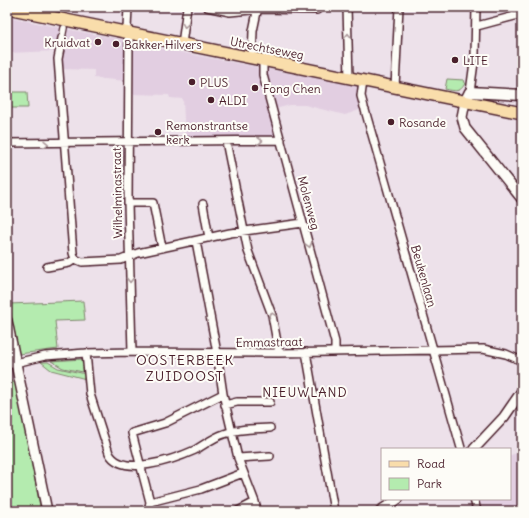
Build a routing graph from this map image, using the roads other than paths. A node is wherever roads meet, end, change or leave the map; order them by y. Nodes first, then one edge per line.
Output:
1 (128, 7) edge
2 (188, 7) edge
3 (207, 7) edge
4 (347, 7) edge
5 (399, 7) edge
6 (476, 7) edge
7 (7, 8) edge
8 (258, 8) edge
9 (295, 8) edge
10 (317, 10) dead end
11 (522, 14) edge
12 (476, 26) junction
13 (64, 28) dead end
14 (127, 33) junction
15 (62, 38) joint
16 (182, 44) junction
17 (252, 58) junction
18 (263, 60) junction
19 (349, 78) junction
20 (363, 81) junction
21 (395, 87) junction
22 (522, 96) edge
23 (467, 97) junction
24 (522, 113) edge
25 (281, 140) junction
26 (226, 142) junction
27 (7, 143) edge
28 (127, 143) junction
29 (64, 144) junction
30 (522, 199) edge
31 (128, 203) junction
32 (203, 204) dead end
33 (303, 223) junction
34 (243, 230) junction
35 (210, 238) junction
36 (196, 241) junction
37 (162, 248) junction
38 (130, 256) junction
39 (76, 259) junction
40 (47, 267) dead end
41 (7, 320) edge
42 (434, 349) junction
43 (132, 352) junction
44 (306, 352) junction
45 (335, 352) junction
46 (86, 353) junction
47 (217, 353) junction
48 (280, 353) junction
49 (522, 361) edge
50 (11, 364) edge
51 (522, 391) edge
52 (223, 394) junction
53 (270, 402) dead end
54 (225, 405) junction
55 (270, 428) dead end
56 (232, 431) junction
57 (461, 448) dead end
58 (475, 448) edge
59 (270, 456) dead end
60 (238, 458) junction
61 (140, 466) junction
62 (243, 473) junction
63 (396, 500) edge
64 (474, 500) edge
65 (150, 502) junction
66 (255, 502) junction
67 (47, 511) edge
68 (148, 511) edge
69 (238, 511) edge
70 (257, 511) edge
71 (334, 511) edge
72 (380, 511) edge
73 (477, 511) edge

1 - 14 street, Wilhelminastraat
2 -> 16 street
3 - 8 street
19 -> 4 street
5 - 21 street
6 - 12 street
7 - 14 main road, Utrechtseweg
8 - 9 street
8 - 17 street
9 - 10 street
11 - 12 street
12 - 23 street
13 - 15 street
14 - 16 main road, Utrechtseweg
14 - 28 street, Wilhelminastraat
15 - 29 street
16 - 17 main road, Utrechtseweg
17 - 18 main road, Utrechtseweg
18 - 19 main road, Utrechtseweg
18 - 25 street, Molenweg
19 - 20 main road, Utrechtseweg
20 - 21 main road, Utrechtseweg
20 - 42 street, Beukenlaan
21 - 23 main road, Utrechtseweg
22 - 23 main road
23 - 24 main road, Utrechtseweg
23 - 30 street
26 -> 25 street
25 - 33 street, Molenweg
26 - 28 street
26 - 34 street
27 -> 29 street
28 - 29 street
28 - 31 street, Wilhelminastraat
29 - 39 street
31 - 37 street
31 - 38 street, Wilhelminastraat
32 - 35 street
33 - 34 street
33 -> 45 street, Molenweg
34 - 35 street
48 -> 34 street
35 - 36 street
36 - 37 street
36 - 47 street
37 - 38 street
38 - 39 street
38 -> 43 street, Wilhelminastraat
39 - 40 street
41 - 50 street
42 - 45 street, Emmastraat
42 - 49 street, Emmastraat
42 - 57 street, Beukenlaan
43 - 46 street, Emmastraat
43 - 47 street, Emmastraat
44 - 45 street, Emmastraat
44 - 48 street, Emmastraat
44 - 71 street
46 - 50 street, Emmastraat
46 - 61 street
47 - 48 street, Emmastraat
47 - 52 street
50 - 67 street
51 - 58 street
52 - 54 street
52 - 61 street
53 - 54 street
54 - 56 street
55 - 56 street
56 - 60 street
56 - 61 street
59 - 60 street
60 - 62 street
61 - 65 street
62 - 65 street
62 - 66 street
63 - 72 street
64 - 73 street
65 - 68 street
66 - 69 street
66 - 70 street

